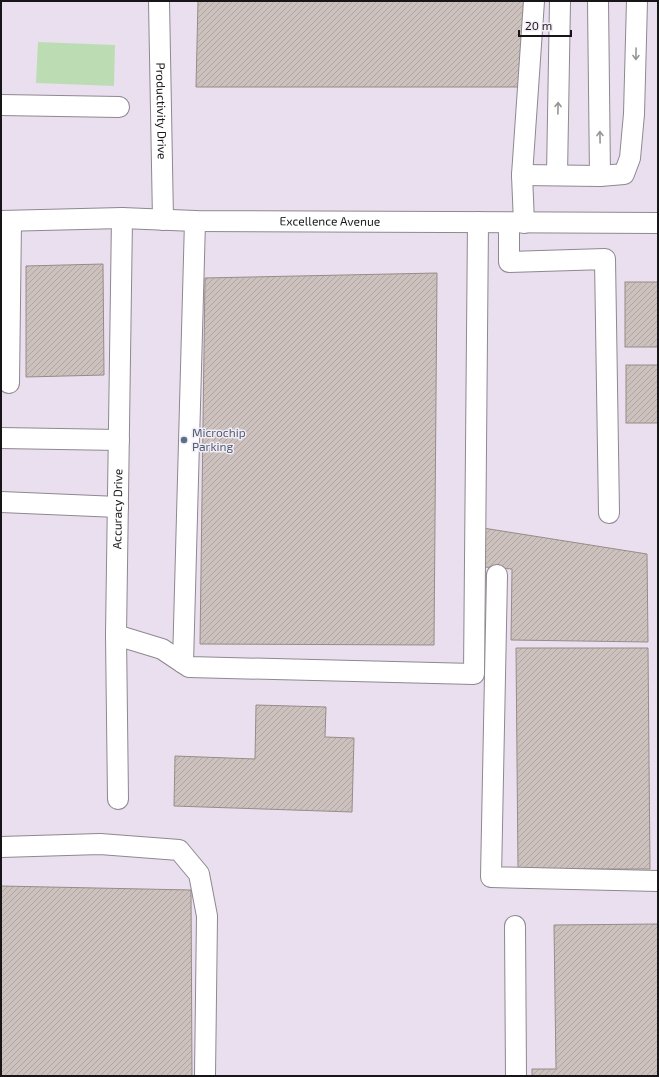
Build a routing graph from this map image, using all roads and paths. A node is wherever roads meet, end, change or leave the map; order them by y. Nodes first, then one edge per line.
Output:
1 (159, 1) edge
2 (534, 1) edge
3 (560, 1) edge
4 (598, 1) edge
5 (637, 1) edge
6 (1, 105) edge
7 (119, 107) dead end
8 (522, 175) junction
9 (557, 175) junction
10 (600, 176) junction
11 (122, 218) junction
12 (163, 220) junction
13 (6, 221) edge
14 (195, 221) junction
15 (478, 222) junction
16 (516, 223) junction
17 (658, 223) edge
18 (9, 383) dead end
19 (1, 438) edge
20 (119, 440) junction
21 (1, 502) edge
22 (118, 507) junction
23 (609, 513) dead end
24 (497, 575) dead end
25 (116, 635) junction
26 (183, 663) junction
27 (118, 799) dead end
28 (1, 847) edge
29 (658, 881) edge
30 (515, 926) dead end
31 (205, 1076) edge
32 (516, 1076) edge

1 - 12 street, Productivity Drive
2 - 8 street
9 -> 3 street
10 -> 4 street
5 -> 10 street
6 - 7 street
8 - 9 street
8 - 16 street
9 - 10 street
11 - 12 street, Excellence Avenue
11 - 13 street, Excellence Avenue
11 - 20 street, Accuracy Drive
12 - 14 street, Excellence Avenue
13 - 18 street
14 - 15 street, Excellence Avenue
14 - 26 street
15 - 16 street, Excellence Avenue
15 - 26 street
16 - 17 street, Excellence Avenue
16 - 23 street
19 - 20 street
20 - 22 street, Accuracy Drive
21 - 22 street
22 - 25 street, Accuracy Drive
24 - 29 street
25 - 26 street
25 - 27 street, Accuracy Drive
28 - 31 street
30 - 32 street

